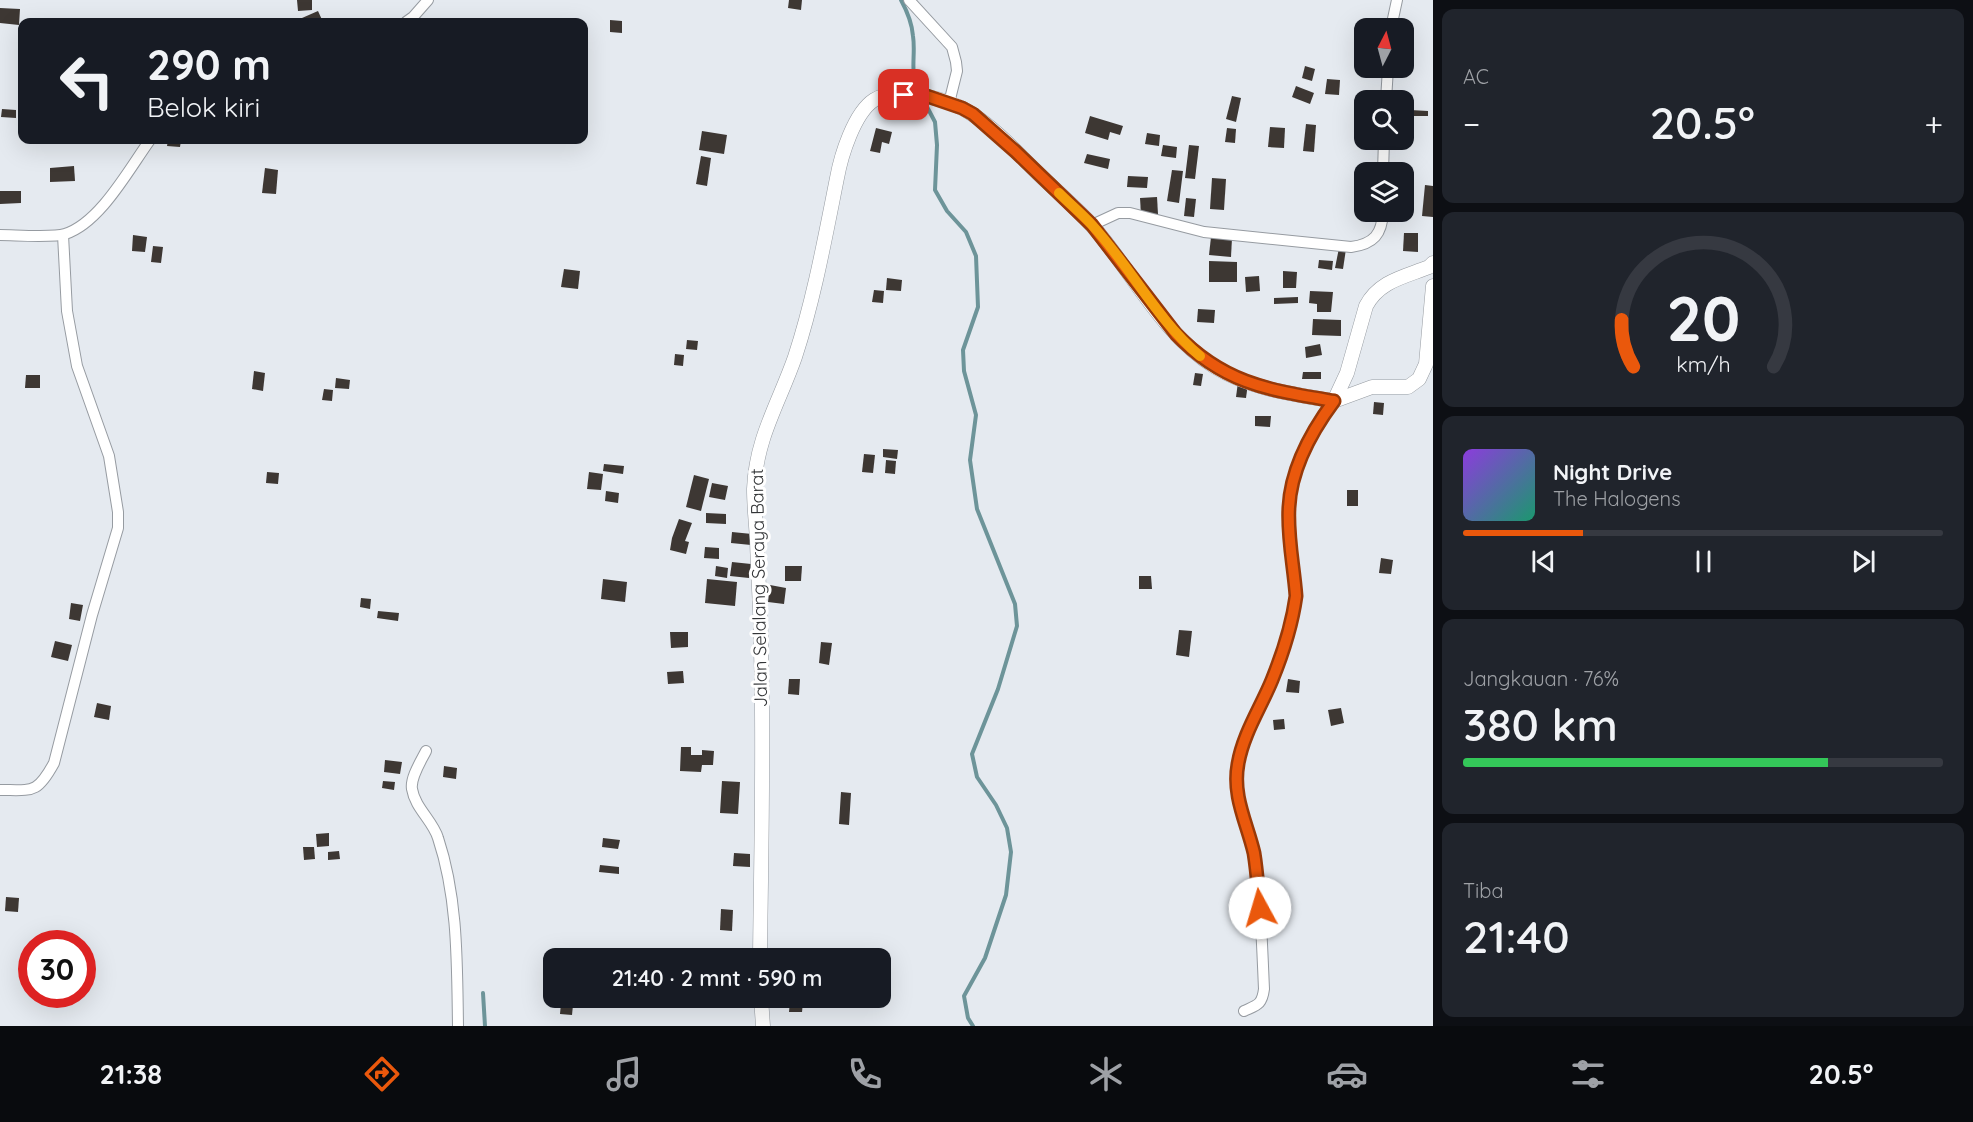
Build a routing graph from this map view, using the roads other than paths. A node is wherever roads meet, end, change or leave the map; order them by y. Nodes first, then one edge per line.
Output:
1 (428, 0) edge
2 (909, 0) edge
3 (1397, 0) edge
4 (412, 18) edge
5 (1393, 18) edge
6 (949, 103) junction
7 (147, 144) edge
8 (1381, 222) edge
9 (1092, 225) junction
10 (63, 234) junction
11 (0, 235) edge
12 (1433, 263) edge
13 (1433, 286) edge
14 (1334, 401) junction
15 (426, 751) dead end
16 (0, 790) edge
17 (760, 948) edge
18 (762, 1008) edge
19 (1244, 1011) dead end
20 (458, 1026) edge
21 (763, 1026) edge

1 - 4 street
2 - 6 street
3 - 5 street
6 - 9 street, Jalan Selalang Seraya Barat
6 - 17 street, Jalan Selalang Seraya Barat
7 - 10 street
8 - 9 street
9 - 14 street, Jalan Selalang Seraya Barat
10 - 11 street
10 - 16 street
12 - 14 street
13 - 14 street
14 - 19 street
15 - 20 street
18 - 21 street

